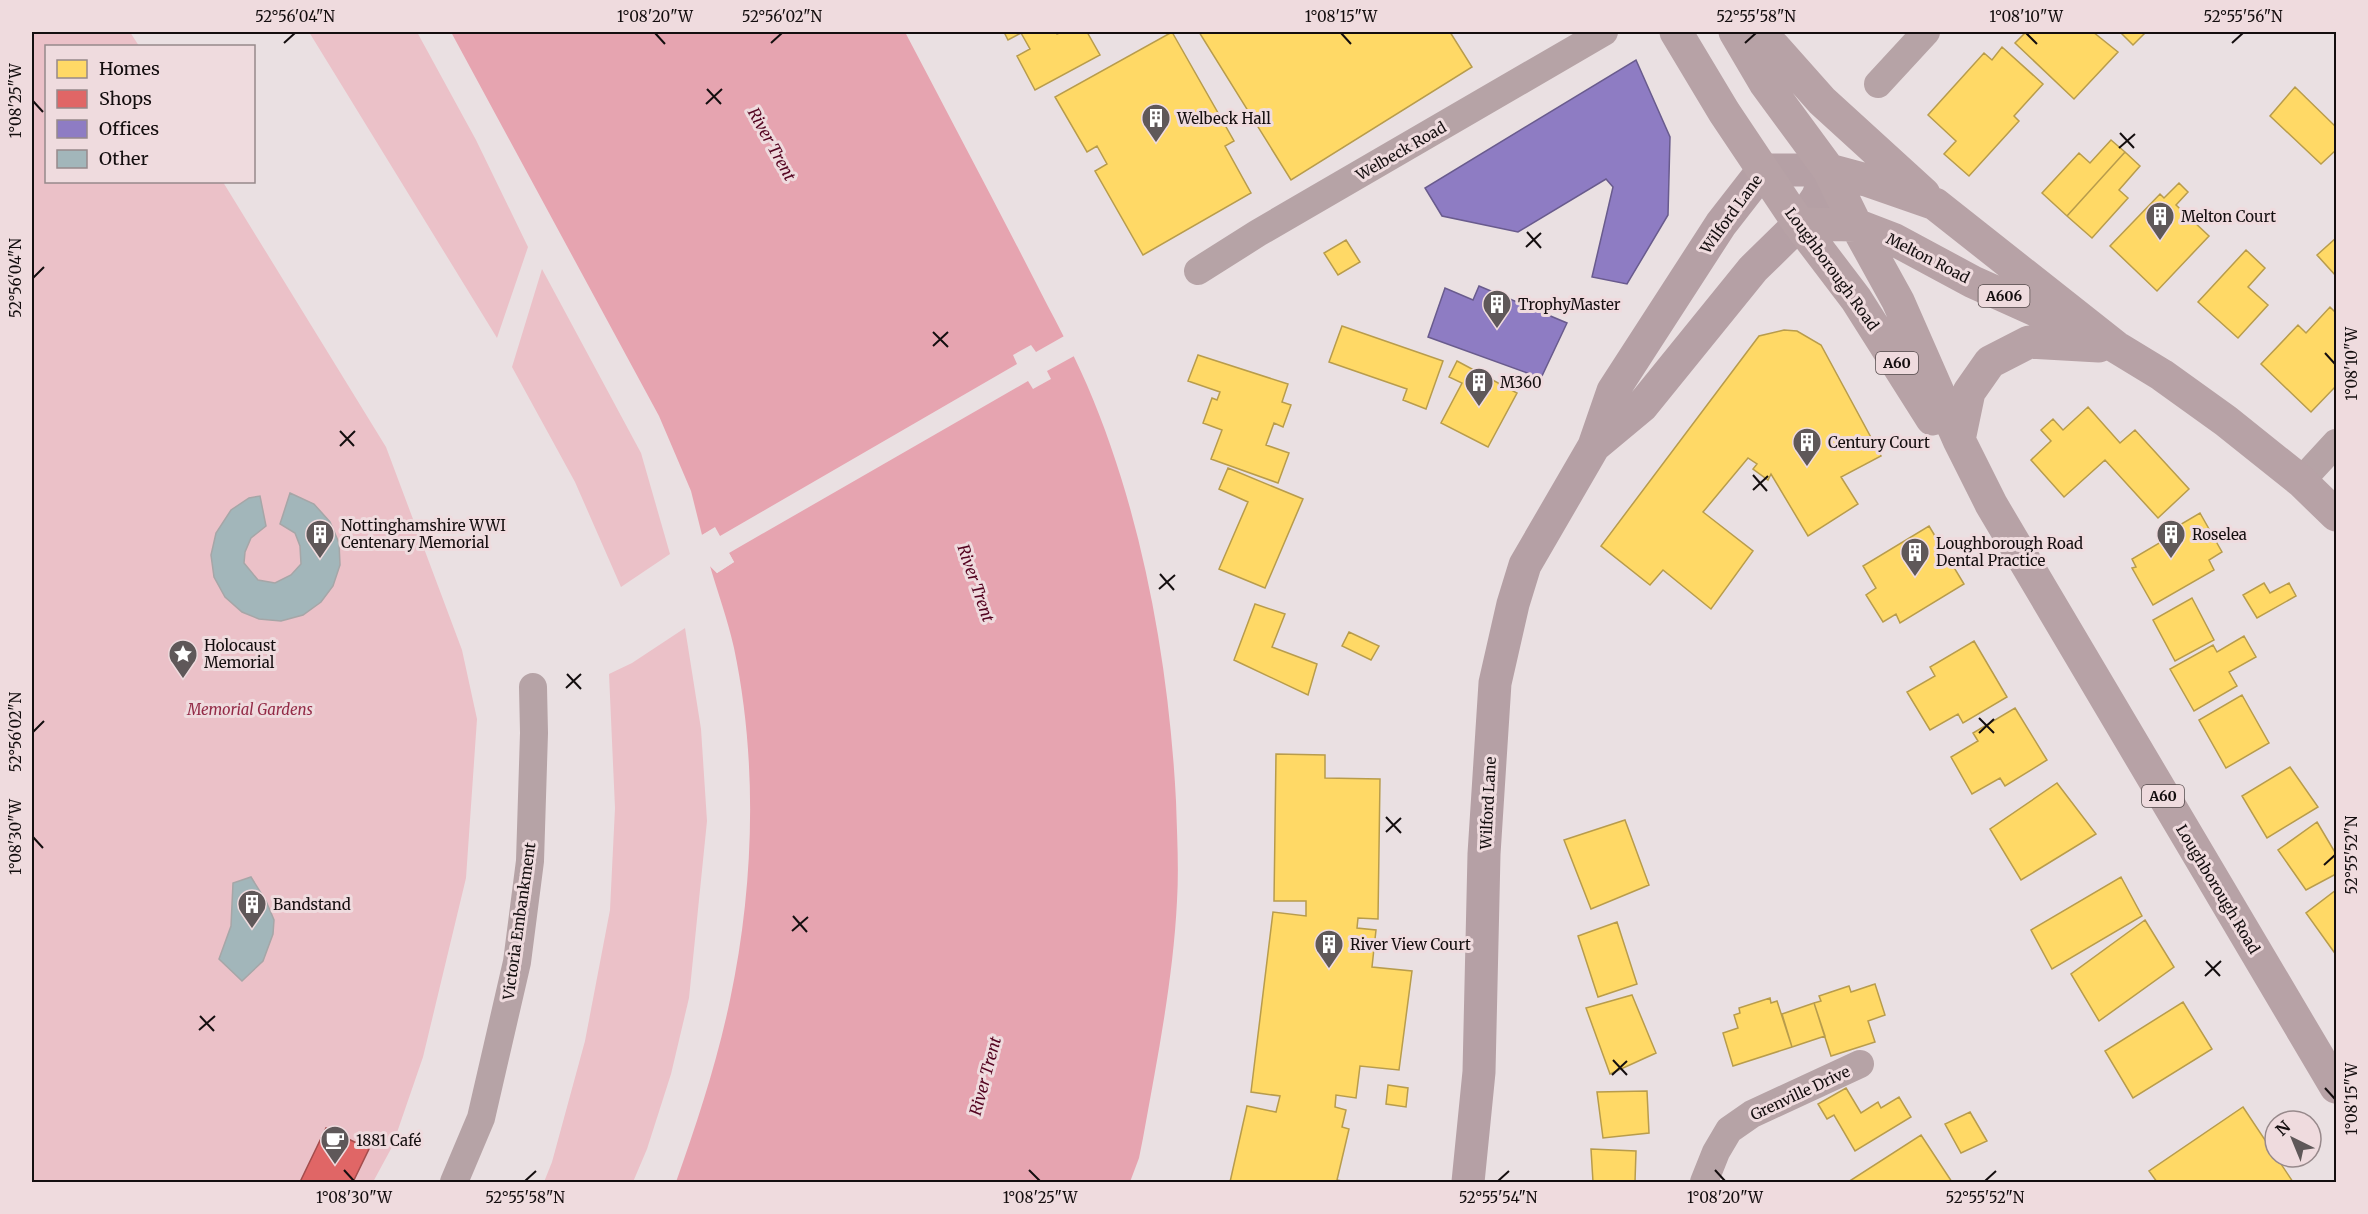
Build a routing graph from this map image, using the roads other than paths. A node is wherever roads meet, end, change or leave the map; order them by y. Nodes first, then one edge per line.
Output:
1 (1604, 32) edge
2 (1676, 32) edge
3 (1735, 32) edge
4 (1747, 32) edge
5 (1926, 32) edge
6 (1878, 84) dead end
7 (1763, 170) junction
8 (1829, 170) junction
9 (1935, 204) junction
10 (1799, 224) junction
11 (1856, 225) junction
12 (1198, 271) dead end
13 (2116, 346) junction
14 (1959, 440) junction
15 (2337, 443) edge
16 (1594, 446) junction
17 (2301, 481) junction
18 (1991, 504) junction
19 (2337, 514) edge
20 (533, 687) dead end
21 (1860, 1064) dead end
22 (2337, 1088) edge
23 (454, 1182) edge
24 (1468, 1182) edge
25 (1704, 1182) edge

1 - 12 street, Welbeck Road
2 - 7 main road, Loughborough Road / A60
3 - 8 main road, Loughborough Road / A60
4 - 9 main road
5 - 6 street
7 - 8 main road, Wilford Lane
7 - 10 main road, Loughborough Road / A60
7 - 16 main road, Wilford Lane
8 - 9 main road, Melton Road / A606
8 - 10 main road, Wilford Lane
8 - 11 main road, Loughborough Road / A60
9 - 13 main road, Melton Road / A606
10 - 11 main road, Melton Road / A606
10 - 16 main road, Wilford Lane
10 - 18 main road, Loughborough Road / A60
11 - 13 main road, Melton Road / A606
11 - 14 main road, Loughborough Road / A60
13 - 14 main road
13 - 17 main road, Melton Road / A606
14 - 18 main road, Loughborough Road / A60
15 - 17 street
16 - 24 main road, Wilford Lane
17 - 19 main road, Melton Road / A606
18 - 22 main road, Loughborough Road / A60
20 - 23 street, Victoria Embankment
21 - 25 street, Grenville Drive

